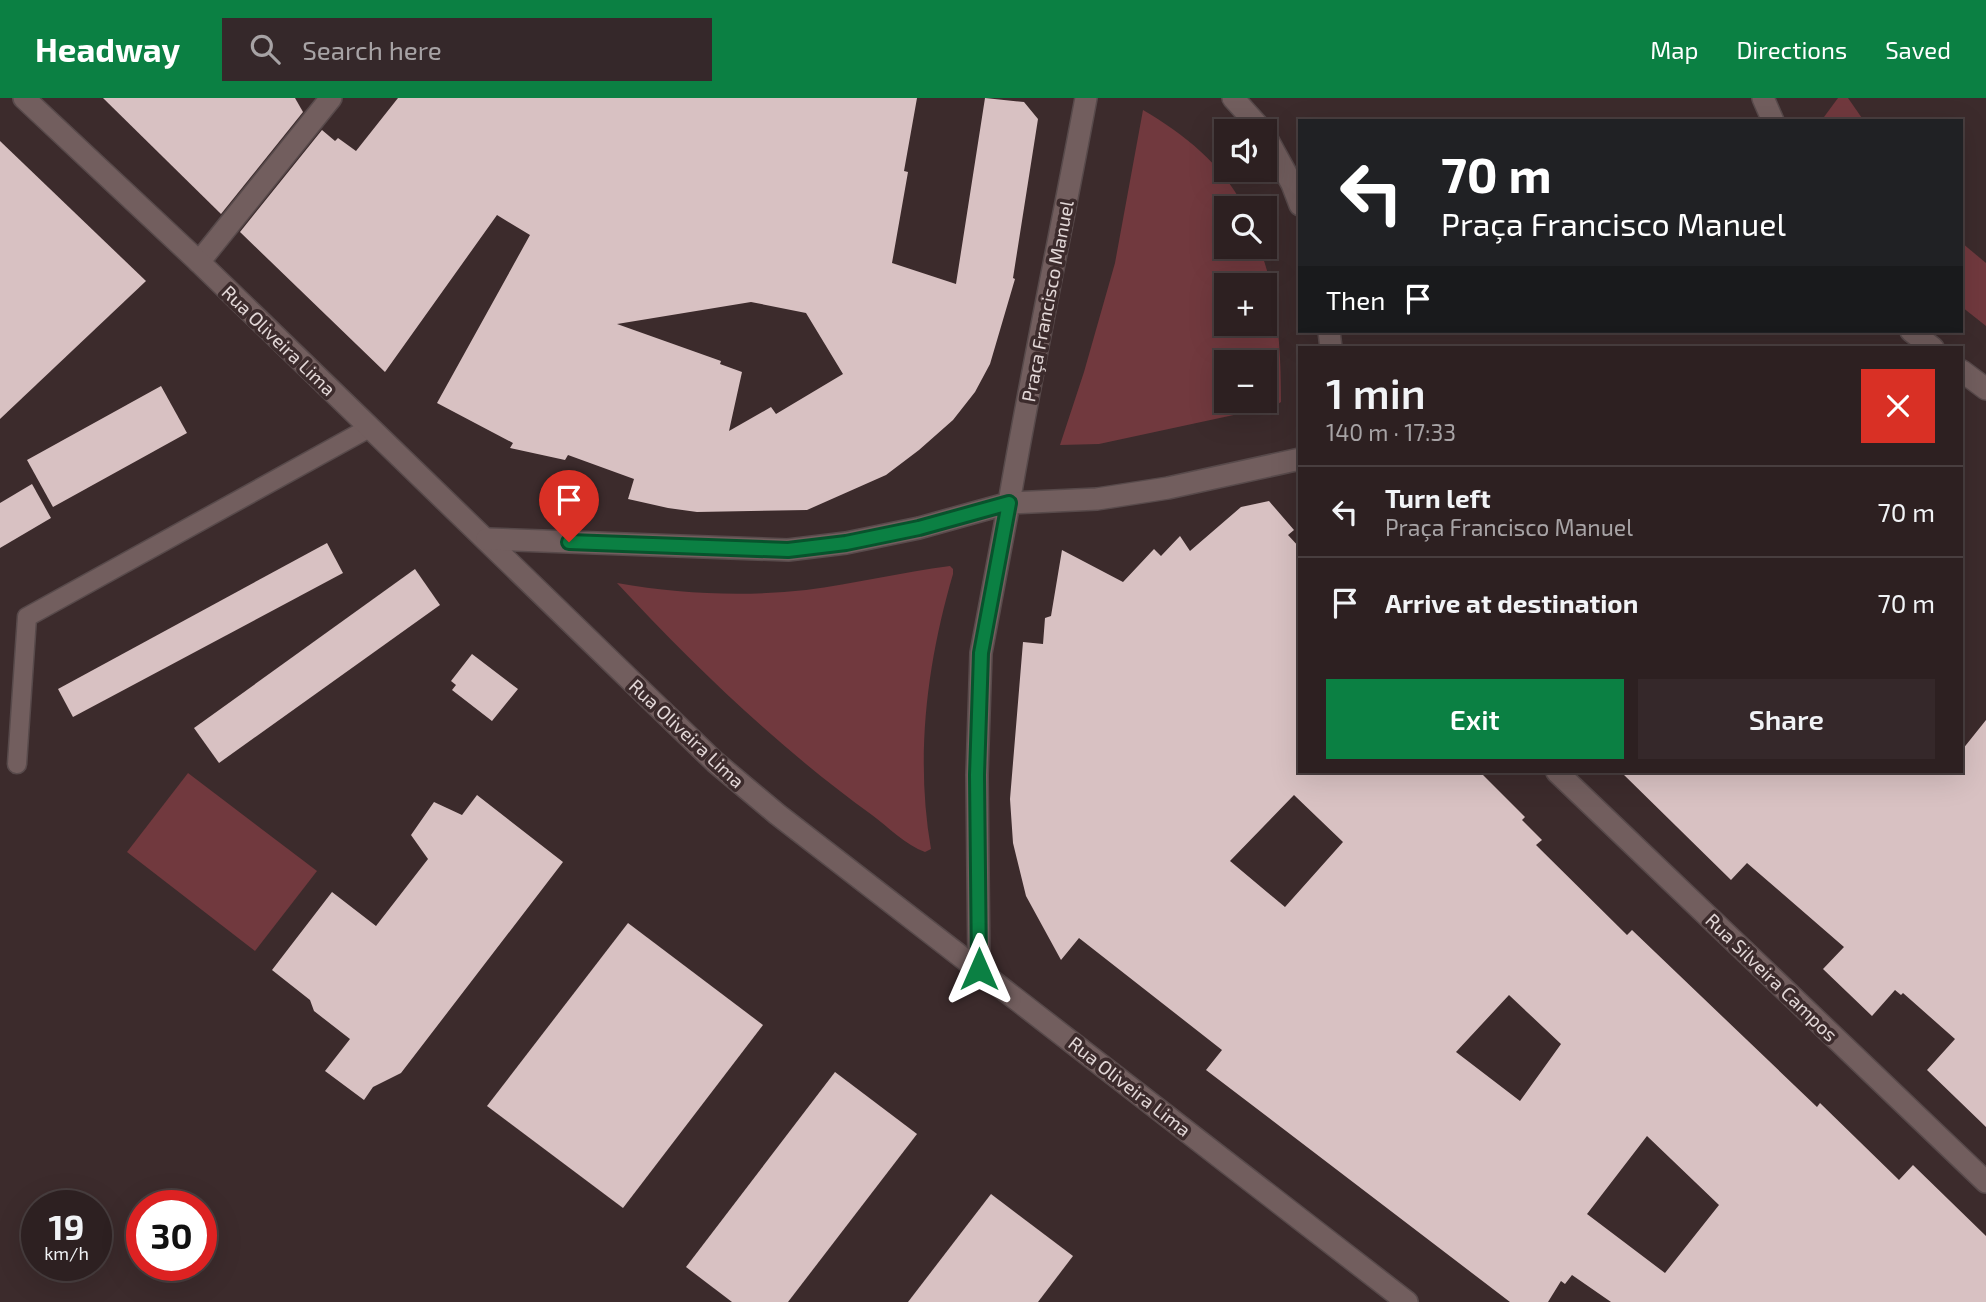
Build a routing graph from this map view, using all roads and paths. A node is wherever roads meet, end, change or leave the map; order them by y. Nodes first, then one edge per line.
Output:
1 (24, 98) edge
2 (331, 98) edge
3 (1086, 98) edge
4 (1233, 98) edge
5 (1763, 98) edge
6 (1252, 119) edge
7 (1772, 119) edge
8 (1277, 157) edge
9 (1298, 200) edge
10 (199, 262) junction
11 (1914, 333) edge
12 (1930, 346) edge
13 (1963, 372) edge
14 (1986, 389) edge
15 (369, 428) junction
16 (1298, 459) edge
17 (1009, 503) junction
18 (487, 539) junction
19 (17, 764) dead end
20 (1558, 773) edge
21 (979, 969) junction
22 (1986, 1182) edge
23 (1407, 1302) edge

1 - 10 street, Rua Oliveira Lima
2 - 10 street
3 - 17 street, Praça Francisco Manuel
4 - 6 street
5 - 7 street
8 - 9 street
10 - 15 street, Rua Oliveira Lima
11 - 12 street
13 - 14 street
15 - 18 street, Rua Oliveira Lima
15 - 19 lane
16 - 17 street
17 - 18 street
17 - 21 street, Praça Francisco Manuel
18 - 21 street, Rua Oliveira Lima
20 - 22 street, Rua Silveira Campos
21 - 23 street, Rua Oliveira Lima

